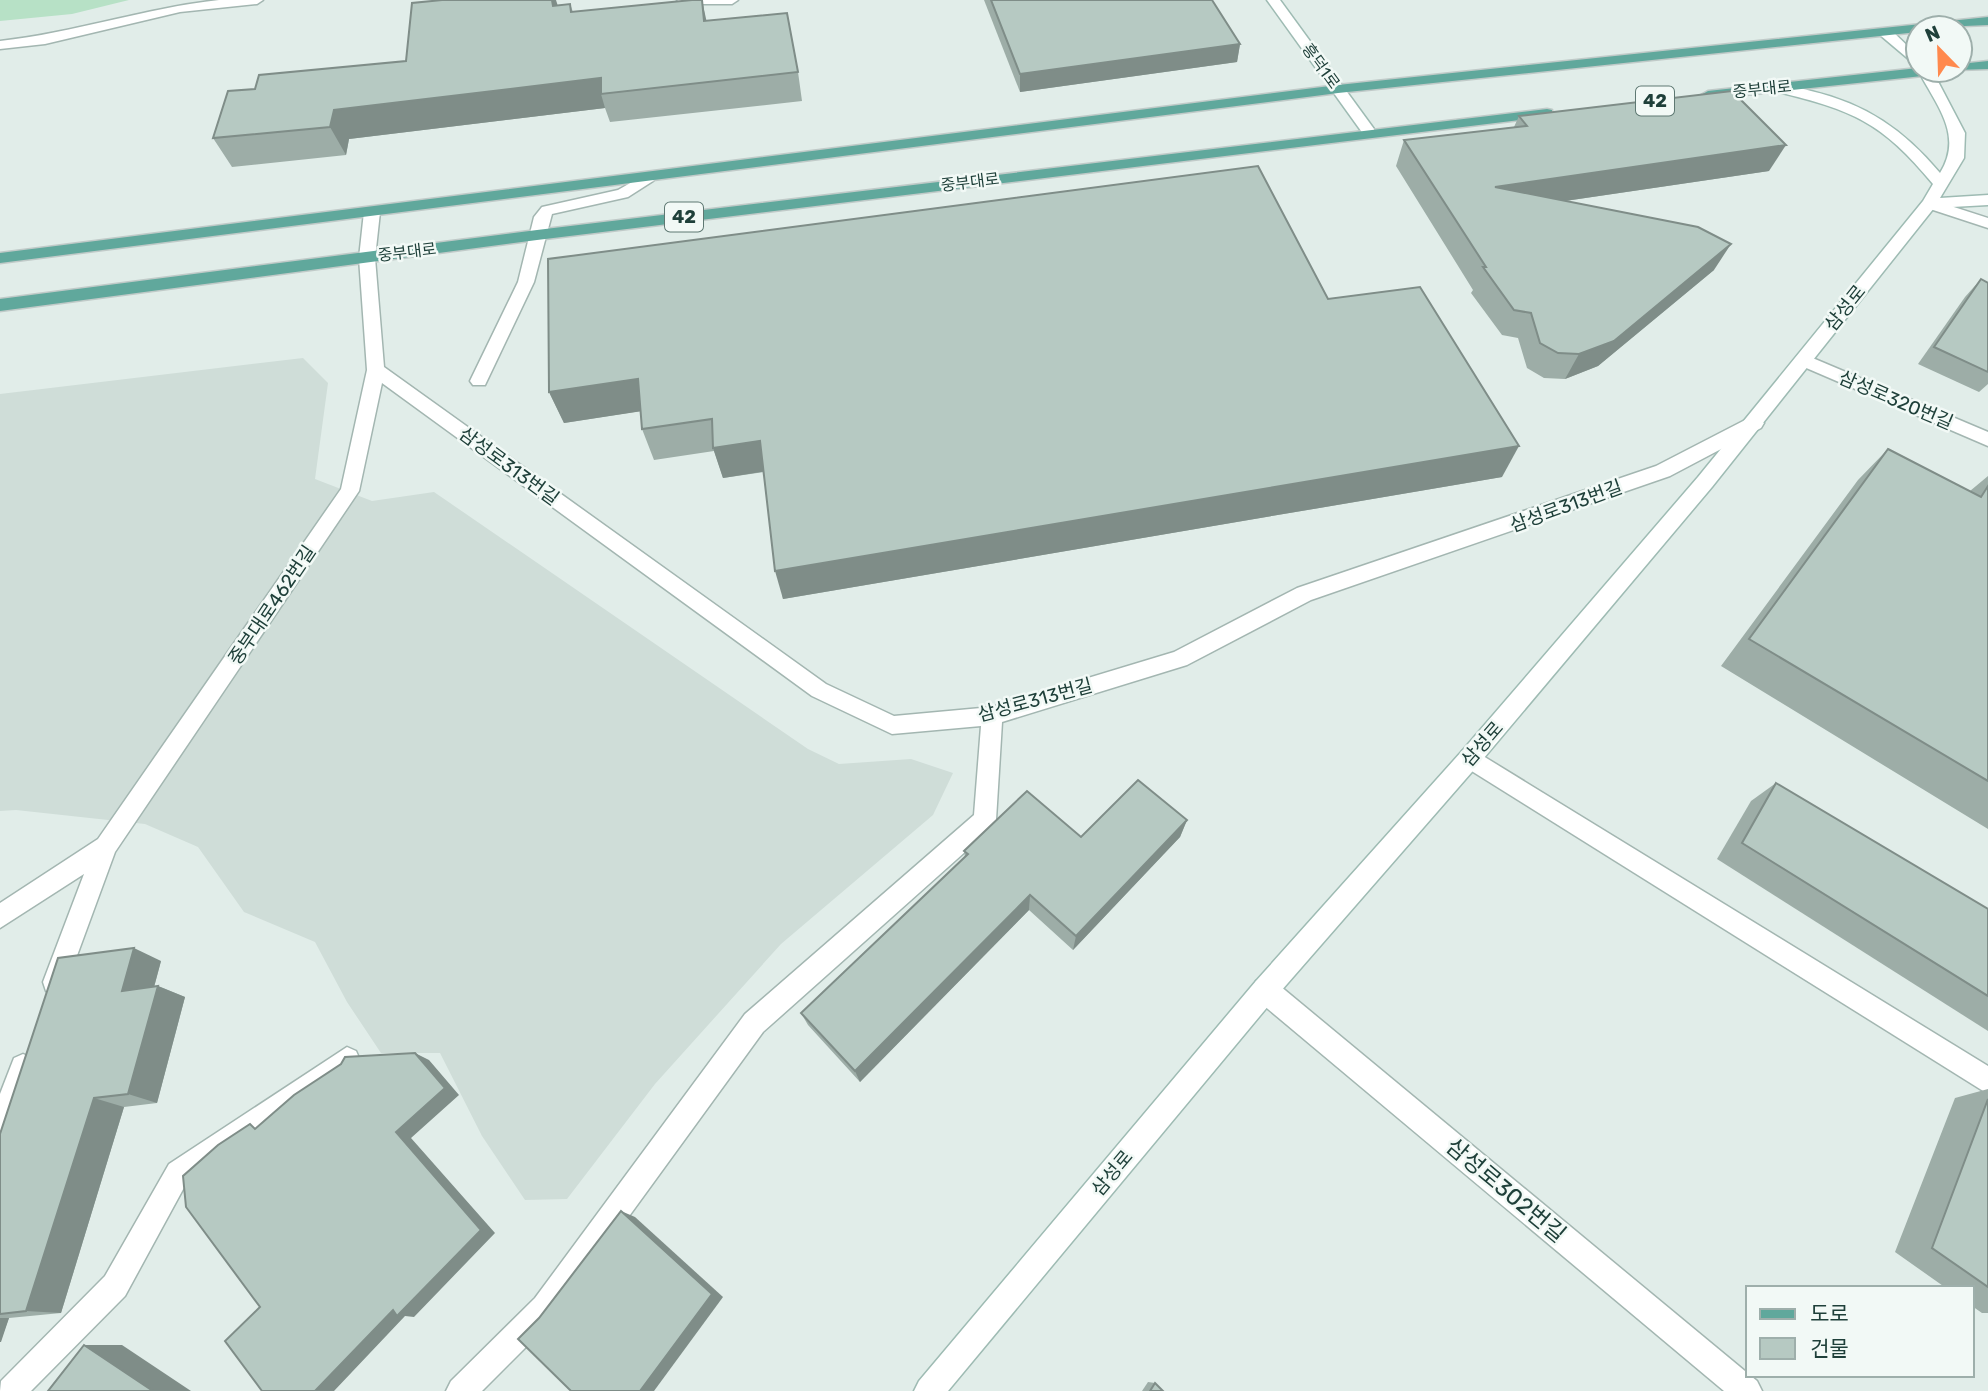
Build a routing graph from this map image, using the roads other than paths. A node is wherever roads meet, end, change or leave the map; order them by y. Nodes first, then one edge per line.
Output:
1 (257, 0) edge
2 (683, 0) edge
3 (732, 0) edge
4 (1273, 0) edge
5 (1904, 30) edge
6 (1885, 32) junction
7 (0, 45) edge
8 (1904, 48) edge
9 (1904, 72) edge
10 (1935, 84) edge
11 (1780, 88) junction
12 (1338, 89) junction
13 (1698, 96) edge
14 (1561, 111) edge
15 (1369, 132) junction
16 (648, 178) junction
17 (1941, 184) junction
18 (1988, 200) edge
19 (1929, 204) junction
20 (372, 212) junction
21 (1988, 223) edge
22 (537, 235) junction
23 (367, 257) junction
24 (0, 258) edge
25 (0, 305) edge
26 (1803, 360) junction
27 (376, 370) junction
28 (479, 381) dead end
29 (1755, 423) junction
30 (1988, 439) edge
31 (992, 716) junction
32 (1470, 758) junction
33 (106, 846) junction
34 (0, 917) edge
35 (1265, 990) junction
36 (48, 1000) edge
37 (29, 1051) edge
38 (346, 1060) edge
39 (1988, 1081) edge
40 (0, 1128) edge
41 (11, 1391) edge
42 (461, 1391) edge
43 (929, 1391) edge
44 (1747, 1391) edge

1 - 7 street
2 - 3 street
4 - 12 street, 흥덕1로
5 - 6 main road, 42
6 - 8 street, 삼성로
6 - 12 main road, 42
9 - 11 main road, 중부대로 / 42
10 - 17 street, 삼성로
11 - 13 main road, 중부대로 / 42
11 - 17 street
12 - 15 street, 흥덕1로
12 - 16 main road, 42
14 - 15 main road, 중부대로 / 42
15 - 22 main road, 중부대로 / 42
16 - 20 main road, 42
16 - 22 street
17 - 19 street, 삼성로
18 - 19 street
19 - 21 street
19 - 26 street, 삼성로
20 - 23 street, 중부대로462번길
20 - 24 main road, 42
22 - 23 main road, 중부대로 / 42
22 - 28 street
23 - 25 main road, 중부대로 / 42
23 - 27 street, 중부대로462번길
26 - 29 street, 삼성로
26 - 30 street, 삼성로320번길
27 - 31 street, 삼성로313번길
27 - 33 street, 중부대로462번길
29 - 31 street, 삼성로313번길
29 - 32 street, 삼성로
31 - 42 street
32 - 35 street, 삼성로
32 - 39 street
33 - 34 street, 중부대로462번길
33 - 36 street
35 - 43 street, 삼성로
35 - 44 street, 삼성로302번길
37 - 40 street
38 - 41 street

